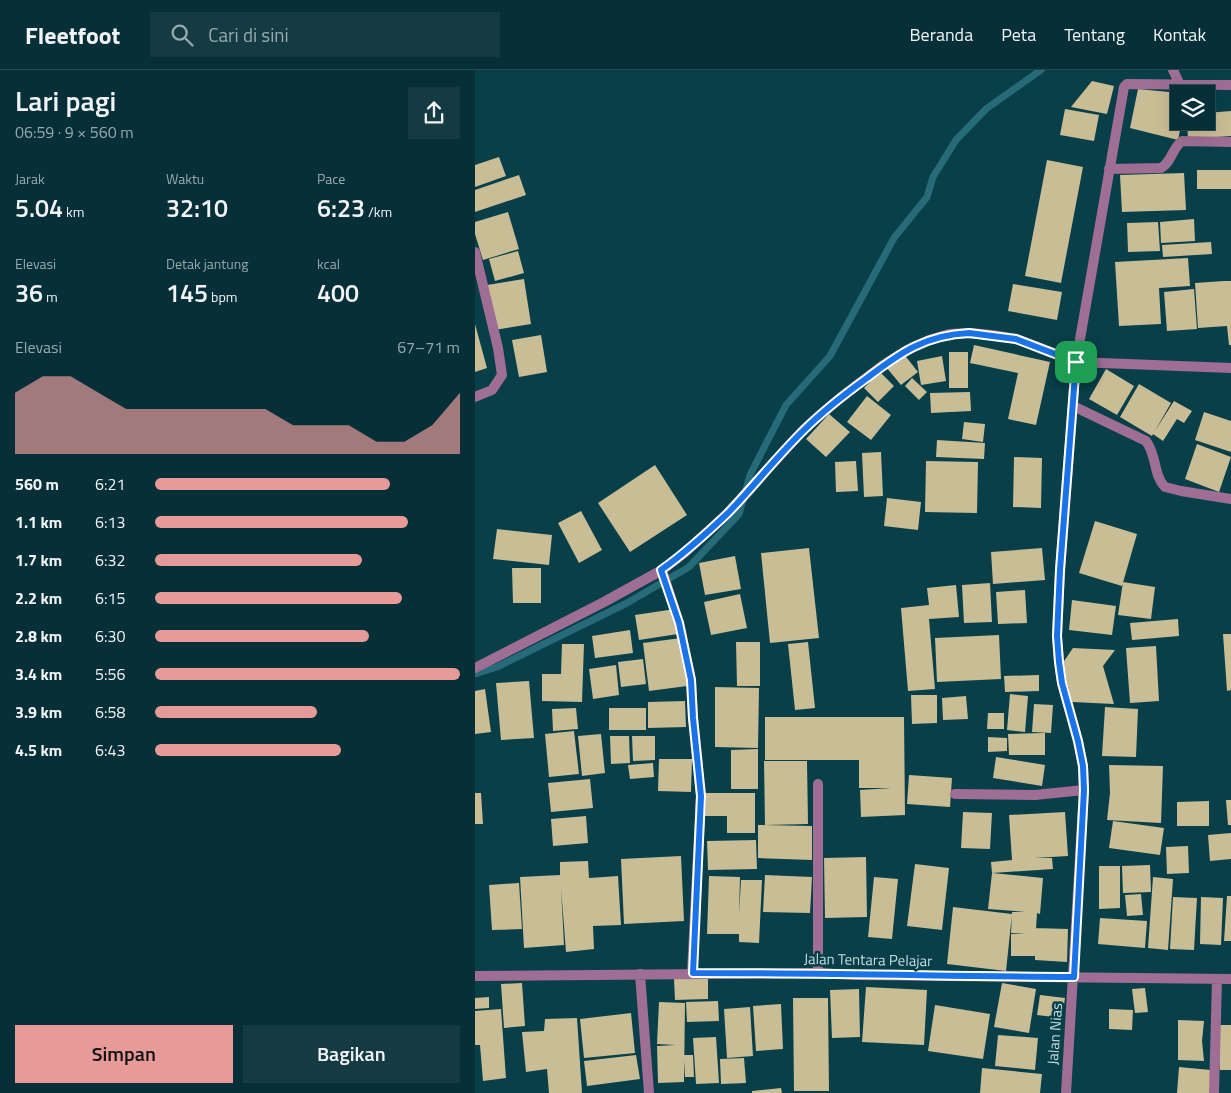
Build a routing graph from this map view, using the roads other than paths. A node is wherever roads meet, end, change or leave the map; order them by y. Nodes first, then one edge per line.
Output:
1 (1173, 70) edge
2 (1170, 85) edge
3 (1180, 85) edge
4 (1215, 85) edge
5 (1231, 85) edge
6 (1231, 142) edge
7 (1109, 169) junction
8 (475, 252) edge
9 (1076, 362) junction
10 (1231, 368) edge
11 (475, 397) edge
12 (1073, 406) junction
13 (1231, 499) edge
14 (661, 570) junction
15 (475, 668) edge
16 (818, 784) dead end
17 (1084, 790) junction
18 (955, 794) dead end
19 (693, 973) junction
20 (817, 973) junction
21 (640, 974) junction
22 (475, 976) edge
23 (1074, 977) junction
24 (1217, 979) junction
25 (1231, 979) edge
26 (649, 1093) edge
27 (1066, 1093) edge
28 (1213, 1093) edge

1 - 3 street
2 - 7 street, Jalan Nias
4 - 5 street
6 - 7 street
7 - 9 street, Jalan Nias
8 - 11 street
9 - 10 street
9 - 12 street, Jalan Nias
9 - 14 street
12 - 13 street
12 - 17 street, Jalan Nias
14 - 15 street
14 - 19 street
16 - 20 street
17 - 18 street
17 - 23 street, Jalan Nias
19 - 20 street, Jalan Tentara Pelajar
19 - 21 street, Jalan Tentara Pelajar
20 - 23 street, Jalan Tentara Pelajar
21 - 22 street, Jalan Tentara Pelajar
21 - 26 street
23 - 24 street, Jalan Tentara Pelajar
23 - 27 street, Jalan Nias
24 - 25 street, Jalan Tentara Pelajar
24 - 28 street

